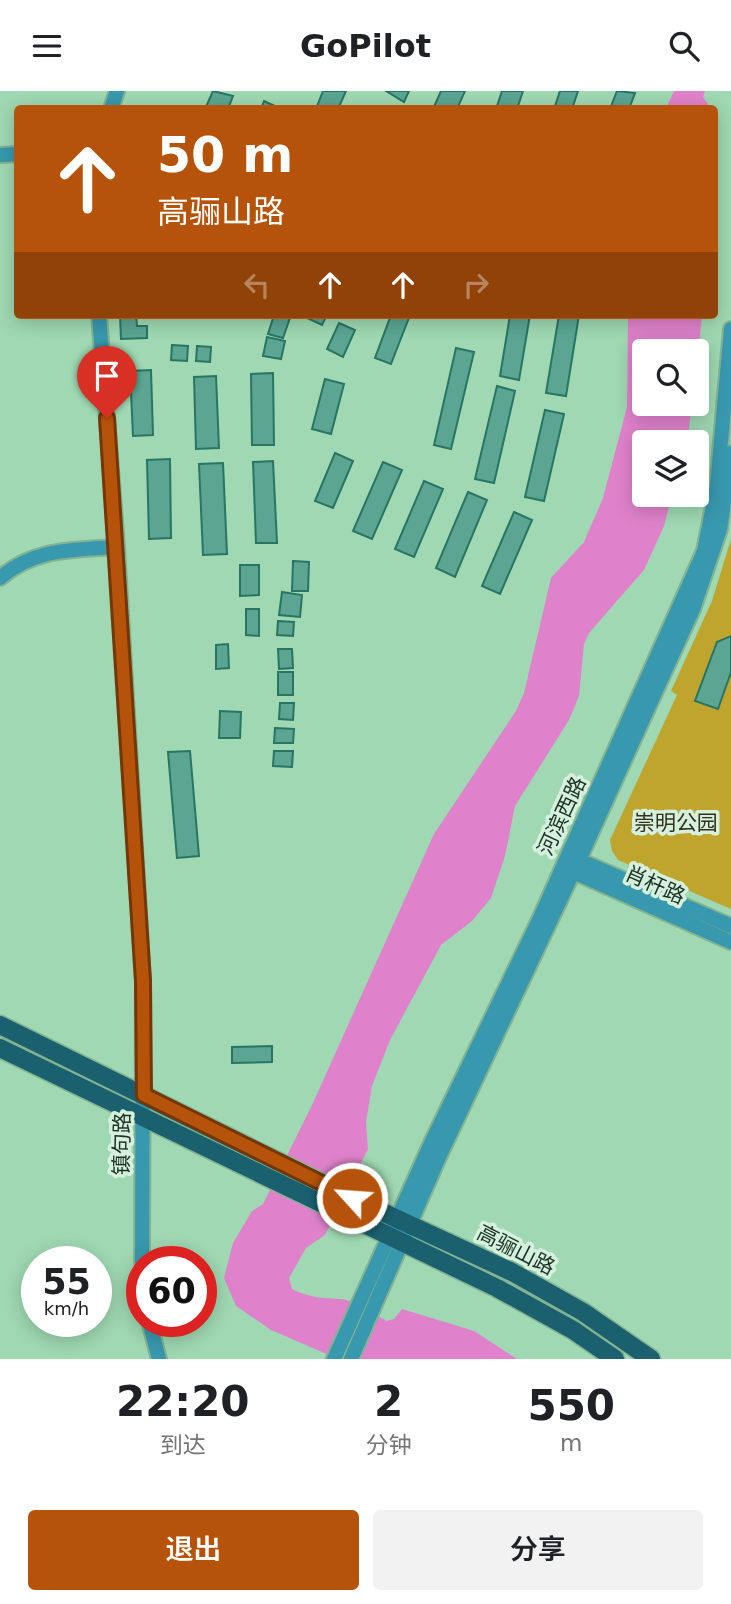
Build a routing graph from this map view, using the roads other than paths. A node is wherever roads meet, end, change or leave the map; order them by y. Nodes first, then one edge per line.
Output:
1 (99, 319) edge
2 (731, 329) edge
3 (731, 453) edge
4 (117, 547) junction
5 (0, 578) edge
6 (570, 864) junction
7 (731, 926) edge
8 (731, 942) edge
9 (0, 1025) edge
10 (0, 1048) edge
11 (144, 1095) junction
12 (144, 1118) junction
13 (399, 1229) junction
14 (142, 1246) edge
15 (368, 1302) junction
16 (153, 1337) edge
17 (159, 1359) edge
18 (334, 1359) edge
19 (351, 1359) edge
20 (615, 1359) edge
21 (651, 1359) edge

1 - 4 street, 镇句路
2 - 6 street, 河滨西路
3 - 6 street, 河滨西路
4 - 5 street
4 - 11 street, 镇句路
6 - 7 street, 肖杆路
6 - 8 street, 肖杆路
6 - 13 street, 河滨西路
9 - 11 main road
10 - 12 main road
11 - 12 street, 镇句路
11 - 13 main road, 高骊山路
12 - 13 main road, 高骊山路
12 - 14 street, 镇句路
13 - 15 street, 河滨西路
13 - 20 main road, 高骊山路
13 - 21 main road, 高骊山路
15 - 18 street
15 - 19 street
16 - 17 street

